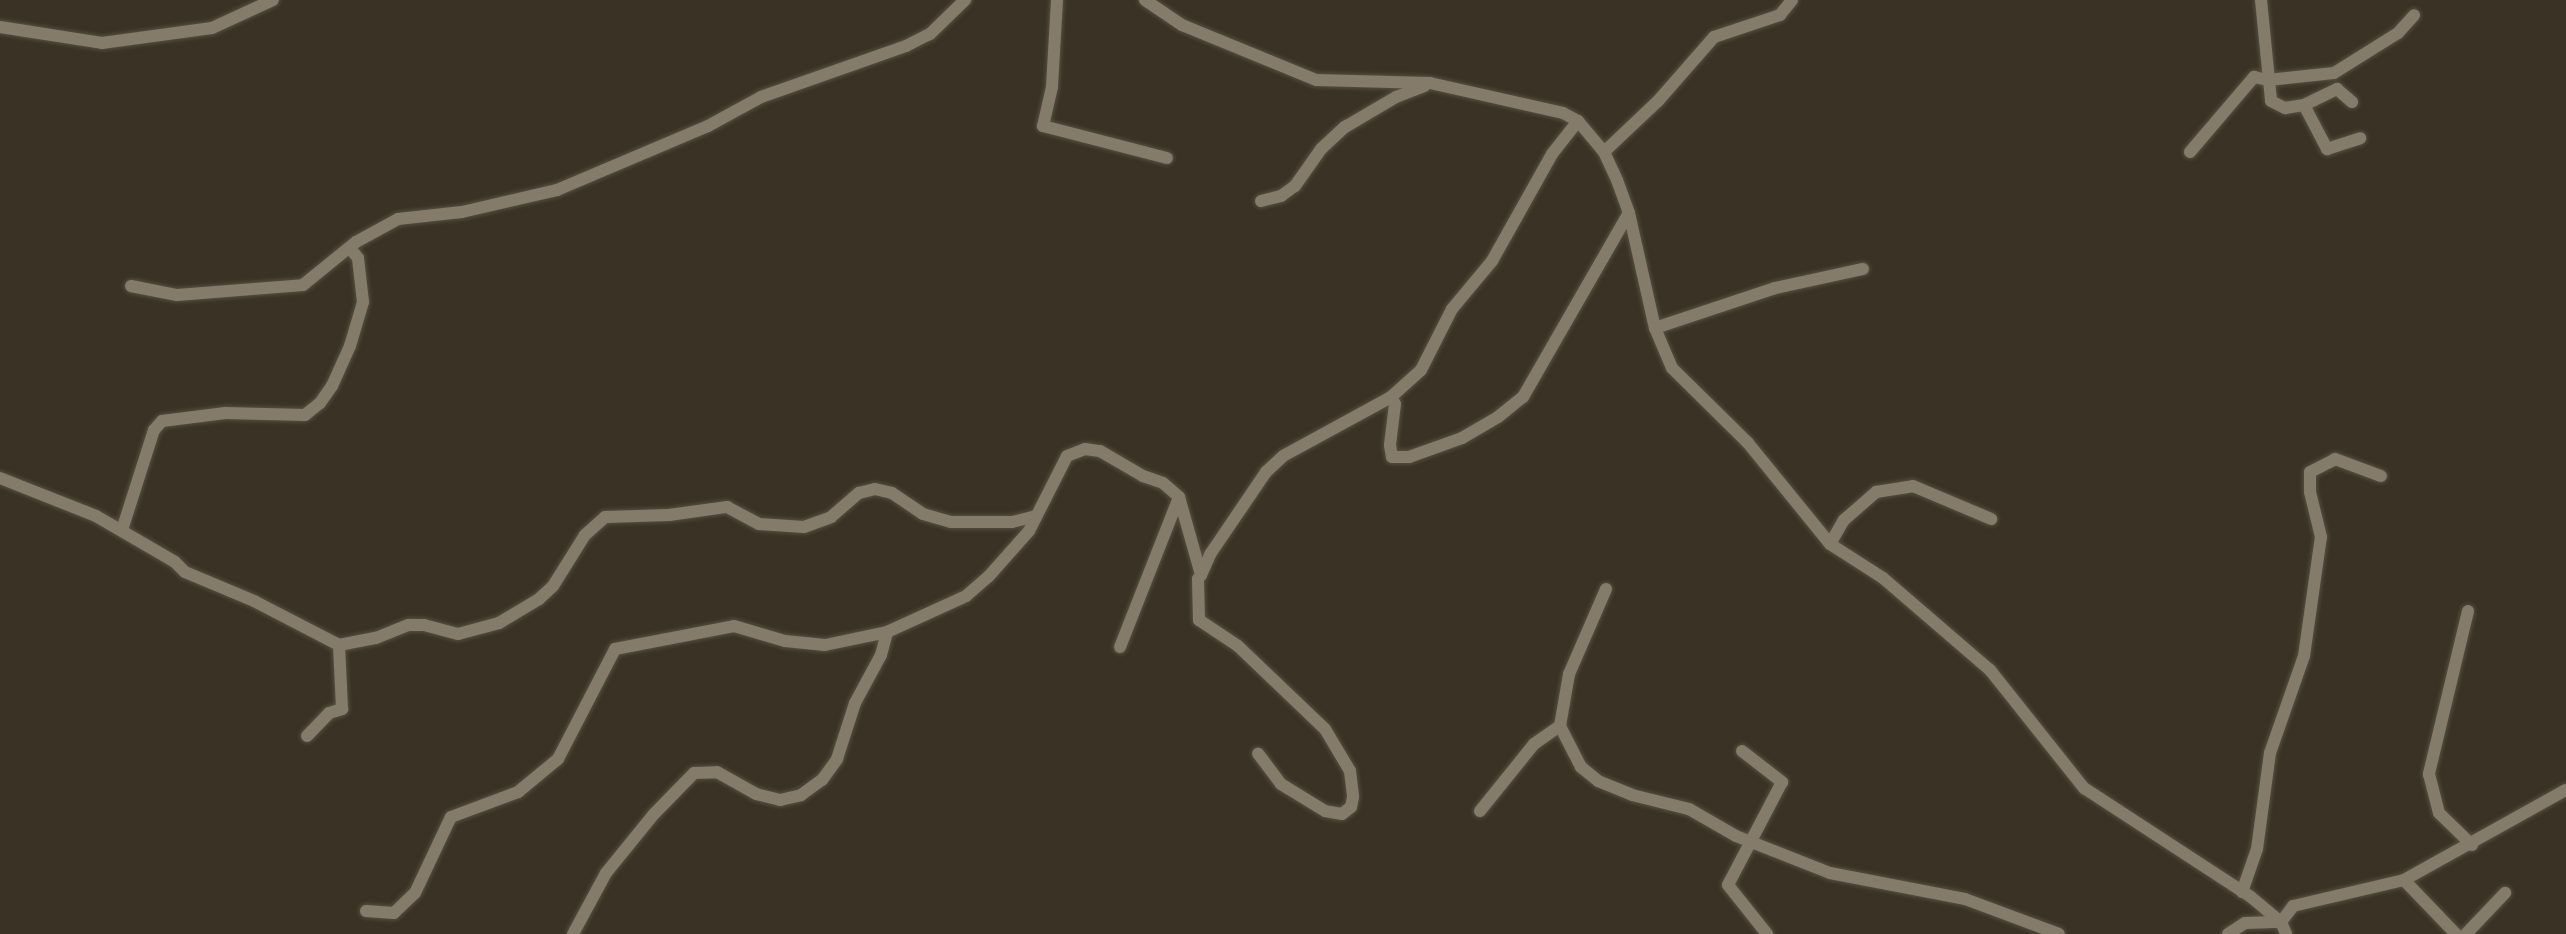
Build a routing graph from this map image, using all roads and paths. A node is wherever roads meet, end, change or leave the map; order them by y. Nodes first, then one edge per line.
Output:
1 (273, 0) edge
2 (965, 0) edge
3 (1057, 0) edge
4 (1145, 0) edge
5 (1792, 0) edge
6 (2261, 0) edge
7 (2414, 15) dead end
8 (0, 27) edge
9 (2268, 80) junction
10 (1430, 83) junction
11 (2352, 102) dead end
12 (2304, 105) junction
13 (1578, 121) junction
14 (2360, 138) dead end
15 (1604, 152) junction
16 (2190, 152) dead end
17 (1167, 158) dead end
18 (1261, 201) dead end
19 (1629, 213) junction
20 (350, 248) junction
21 (1863, 269) dead end
22 (131, 286) dead end
23 (1655, 328) junction
24 (1391, 397) junction
25 (2381, 476) dead end
26 (0, 478) edge
27 (1179, 497) junction
28 (1036, 516) junction
29 (1991, 519) dead end
30 (122, 530) junction
31 (1830, 544) junction
32 (1201, 575) junction
33 (1606, 589) dead end
34 (2468, 611) dead end
35 (887, 632) junction
36 (339, 645) junction
37 (1120, 647) dead end
38 (1560, 726) junction
39 (307, 736) dead end
40 (1742, 751) dead end
41 (1258, 754) dead end
42 (2566, 790) edge
43 (1480, 811) dead end
44 (1751, 841) junction
45 (2472, 845) junction
46 (2404, 880) junction
47 (2242, 892) junction
48 (2505, 893) dead end
49 (366, 911) dead end
50 (2283, 928) edge
51 (573, 934) edge
52 (1767, 934) edge
53 (2059, 934) edge
54 (2228, 934) edge
55 (2456, 934) edge
56 (2466, 934) edge

1 - 8 street
2 - 20 street
3 - 17 street
4 - 10 street
5 - 15 street
6 - 9 street
7 - 9 street
9 - 12 street
9 - 16 street
10 - 13 street
10 - 18 street
11 - 12 street
12 - 14 street
13 - 15 street
13 - 24 street
15 - 19 street
19 - 23 street
19 - 24 street
20 - 22 street
20 - 30 street
21 - 23 street
23 - 31 street
24 - 32 street
25 - 47 street
26 - 30 street
27 - 28 street
27 - 32 street
27 - 37 street
28 - 35 street
28 - 36 street
29 - 31 street
30 - 36 street
31 - 47 street
32 - 41 street
33 - 38 street
34 - 45 street
35 - 49 street
35 - 51 street
36 - 39 street
38 - 43 street
38 - 44 street
40 - 44 street
42 - 45 street
44 - 52 street
44 - 53 street
45 - 46 street
46 - 50 street
46 - 55 street
47 - 50 street
48 - 56 street
50 - 54 street

